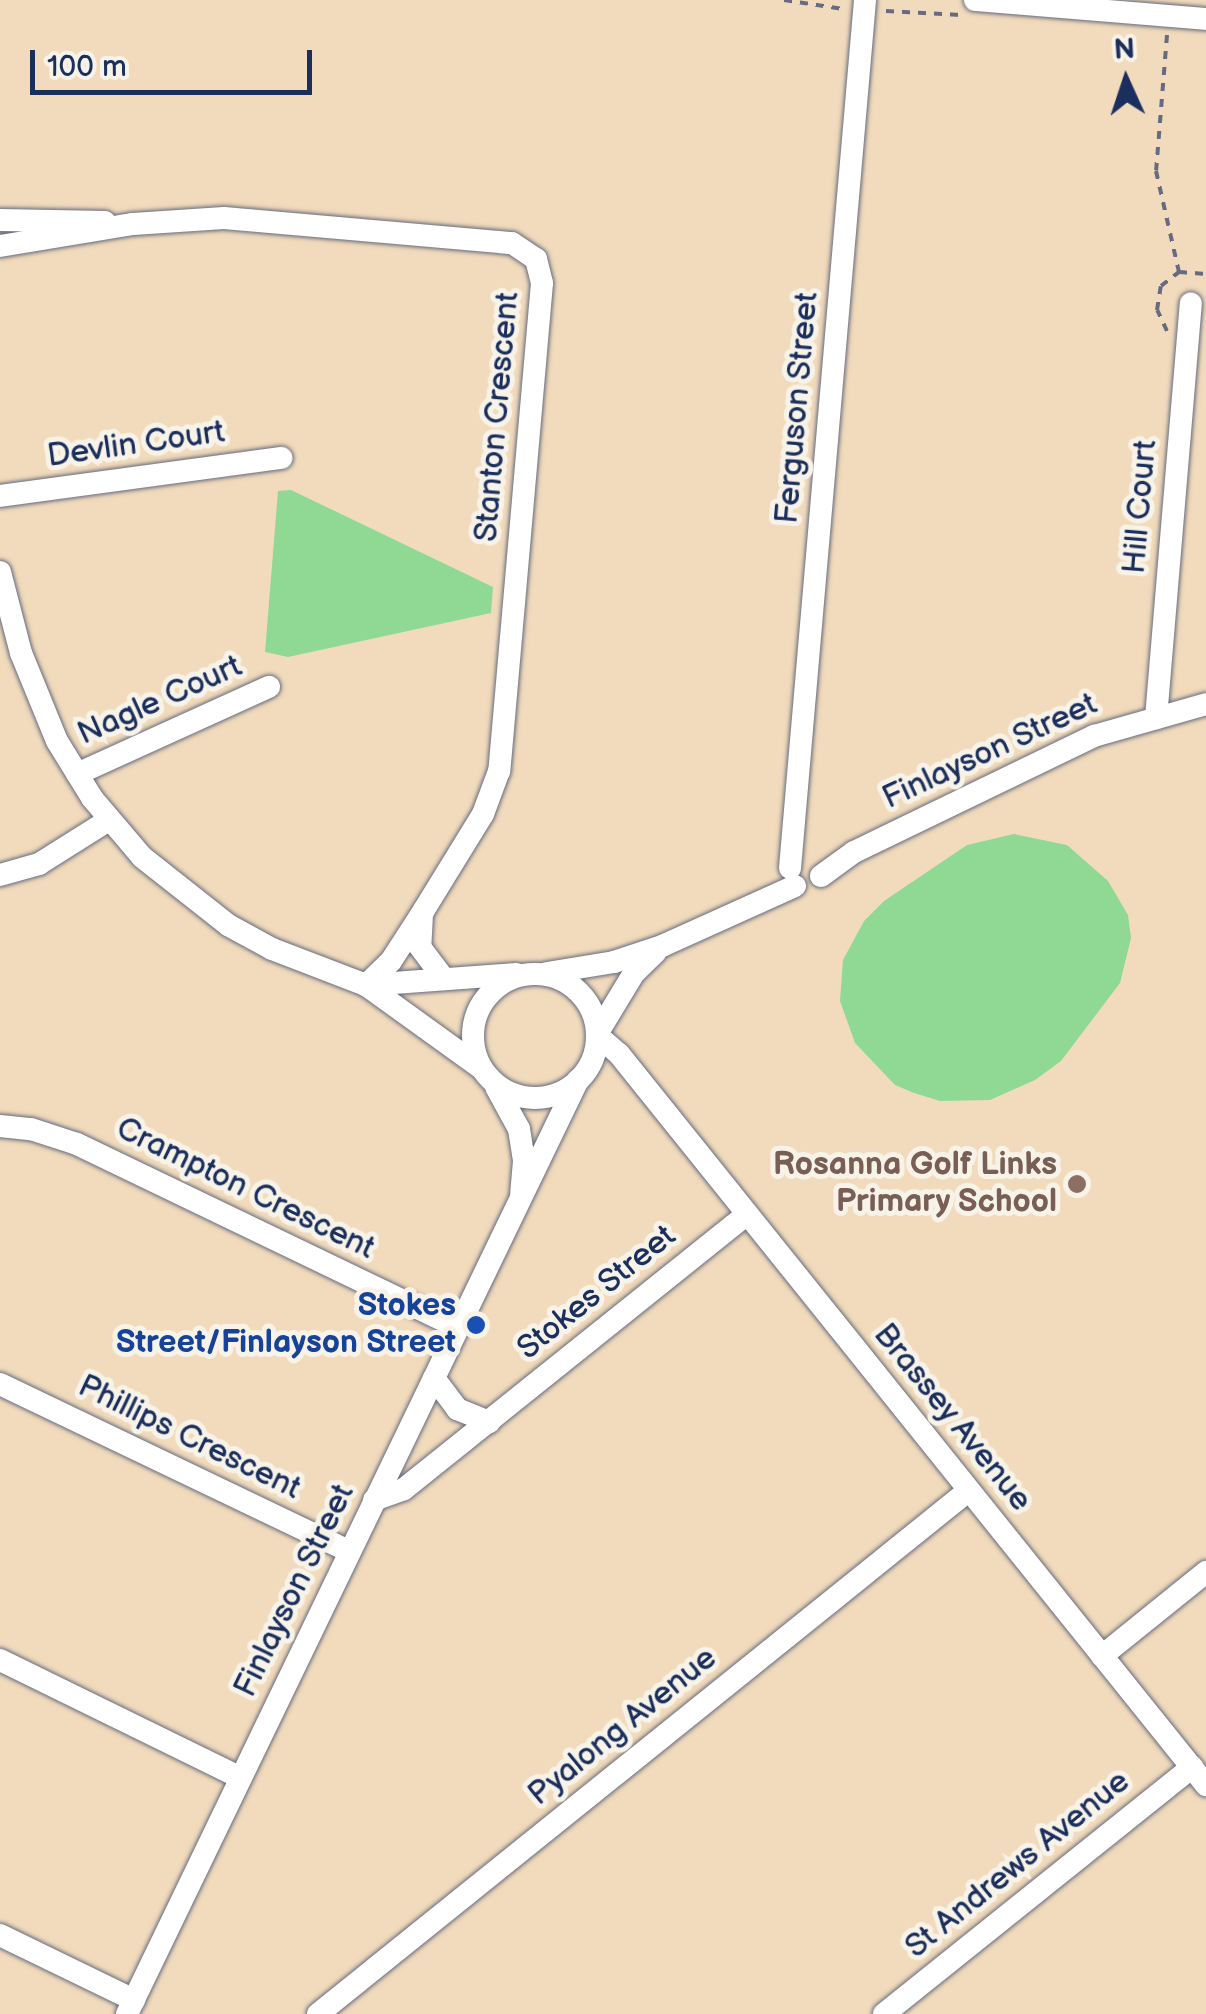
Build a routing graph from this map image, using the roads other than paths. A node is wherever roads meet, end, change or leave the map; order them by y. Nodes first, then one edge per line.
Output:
1 (865, 6) edge
2 (973, 8) edge
3 (1167, 16) edge
4 (1206, 19) edge
5 (0, 220) edge
6 (133, 224) junction
7 (0, 246) edge
8 (1191, 302) dead end
9 (280, 458) dead end
10 (0, 496) edge
11 (0, 572) edge
12 (5, 613) edge
13 (270, 688) dead end
14 (1206, 705) edge
15 (1156, 718) junction
16 (1206, 721) edge
17 (77, 774) junction
18 (109, 820) junction
19 (803, 870) junction
20 (0, 876) edge
21 (424, 910) junction
22 (662, 946) junction
23 (533, 974) junction
24 (443, 977) junction
25 (366, 984) junction
26 (598, 1034) junction
27 (484, 1072) junction
28 (581, 1078) junction
29 (648, 1092) junction
30 (0, 1126) edge
31 (521, 1196) junction
32 (746, 1215) junction
33 (457, 1327) junction
34 (434, 1378) junction
35 (0, 1384) edge
36 (488, 1422) junction
37 (968, 1491) junction
38 (374, 1500) junction
39 (350, 1552) junction
40 (1206, 1572) edge
41 (1102, 1656) junction
42 (0, 1660) edge
43 (1199, 1776) edge
44 (241, 1778) junction
45 (0, 1935) edge
46 (131, 2007) edge
47 (318, 2014) edge
48 (884, 2014) edge

1 - 19 street, Ferguson Street
2 - 3 street
3 - 4 street
5 - 6 street, Stanton Crescent
6 - 7 street, Stanton Crescent
6 - 21 street, Stanton Crescent
8 - 15 street, Hill Court
9 - 10 street, Devlin Court
11 - 12 street
12 - 17 street
13 - 17 street, Nagle Court
14 - 15 street, Finlayson Street
14 - 16 street
15 - 16 street, Finlayson Street
15 - 19 street, Finlayson Street
17 - 18 street
18 - 20 street
18 - 25 street
19 - 22 street
21 - 24 street
21 - 25 street, Stanton Crescent
22 - 23 street
22 - 26 street
23 - 24 street
23 - 26 street
23 - 27 street
24 - 25 street
25 - 27 street
26 - 28 street
26 - 29 street, Brassey Avenue
27 - 28 street
27 - 31 street, Finlayson Street
28 - 29 street, Brassey Avenue
28 - 31 street, Finlayson Street
29 - 32 street, Brassey Avenue
30 - 33 street, Crampton Crescent
31 - 33 street, Finlayson Street
32 - 36 street, Stokes Street
32 - 37 street, Brassey Avenue
33 - 34 street, Finlayson Street
34 - 36 street
34 - 38 street, Finlayson Street
35 - 39 street, Phillips Crescent
36 - 38 street, Stokes Street
37 - 41 street, Brassey Avenue
37 - 47 street, Pyalong Avenue
38 - 39 street, Finlayson Street
39 - 44 street, Finlayson Street
40 - 41 street
41 - 43 street, Brassey Avenue
42 - 44 street
43 - 48 street, St Andrews Avenue
44 - 46 street, Finlayson Street
45 - 46 street

